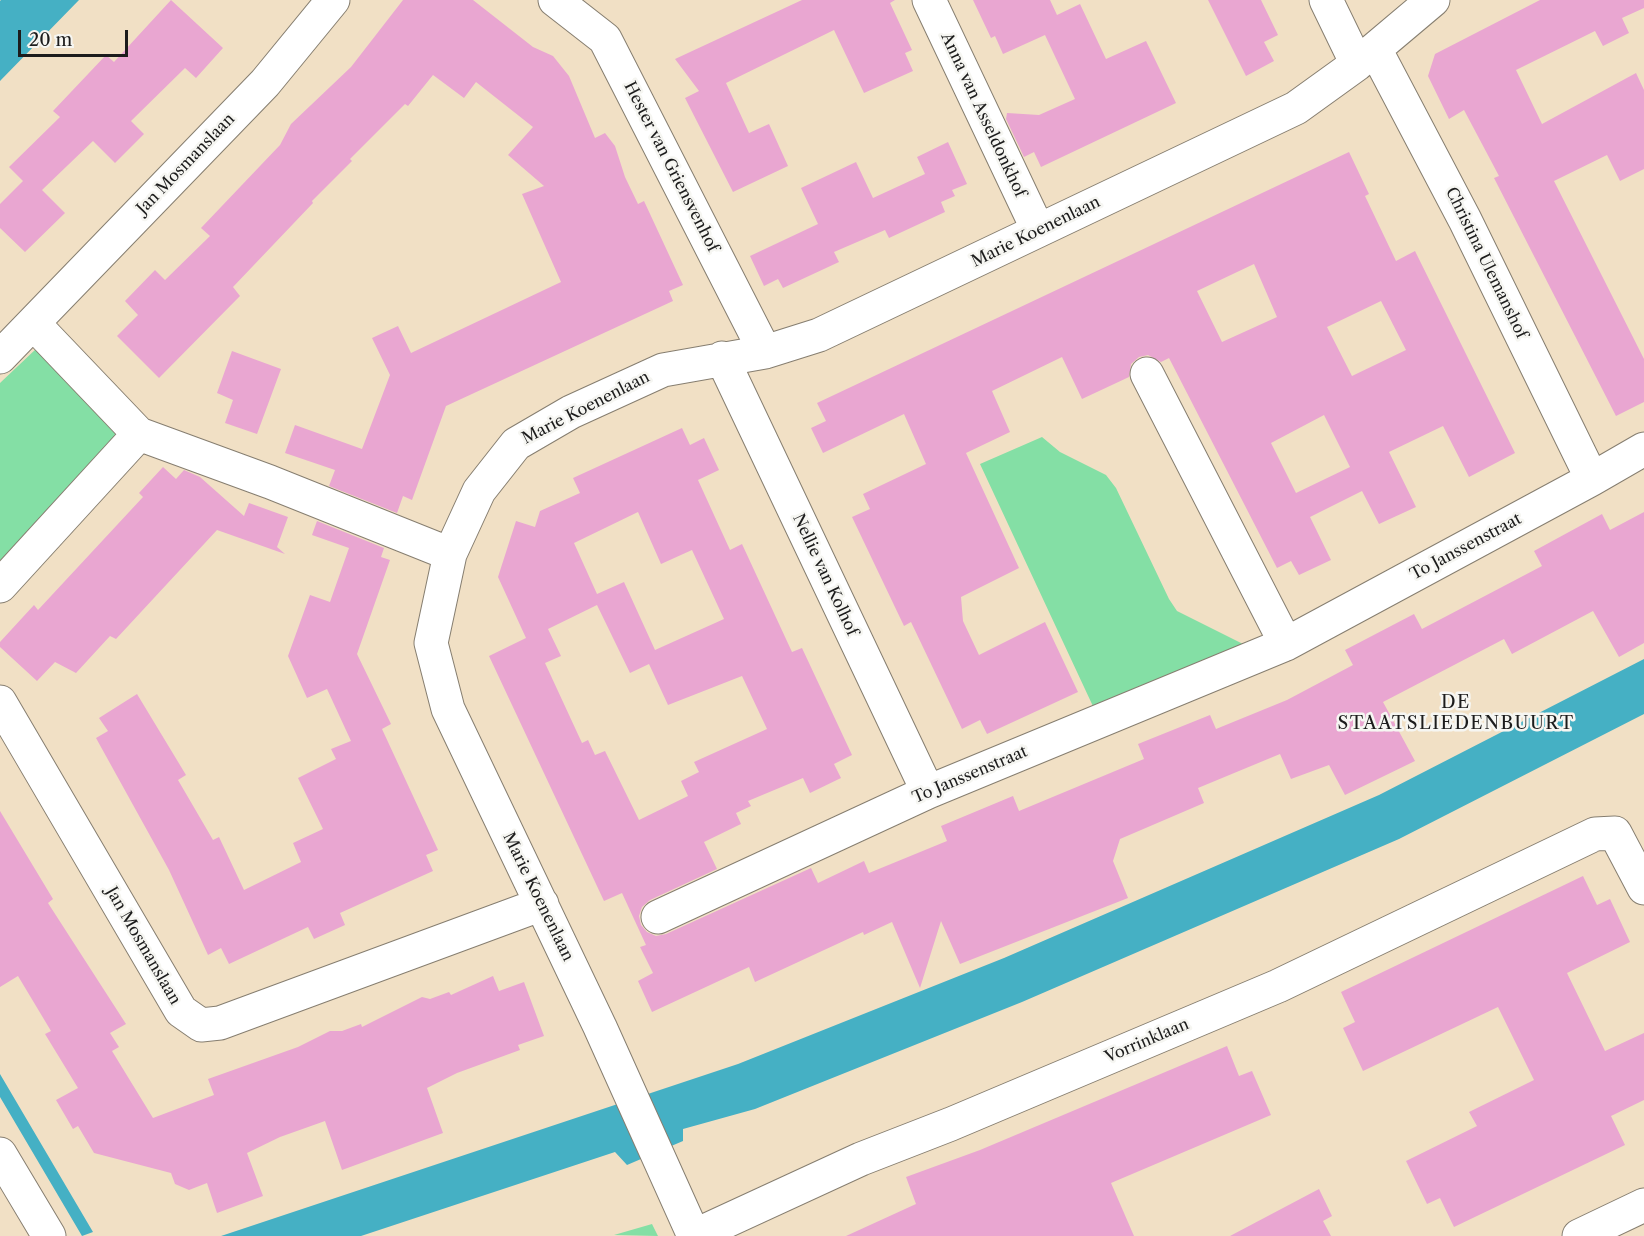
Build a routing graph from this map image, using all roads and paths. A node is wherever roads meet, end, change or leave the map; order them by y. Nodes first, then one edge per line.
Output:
1 (333, 0) edge
2 (555, 0) edge
3 (928, 0) edge
4 (1326, 0) edge
5 (1433, 0) edge
6 (1366, 56) junction
7 (1038, 230) junction
8 (33, 323) junction
9 (765, 352) junction
10 (0, 357) edge
11 (722, 358) junction
12 (1147, 374) dead end
13 (139, 434) junction
14 (1644, 449) edge
15 (1592, 479) junction
16 (450, 554) junction
17 (0, 586) edge
18 (1286, 644) junction
19 (0, 702) edge
20 (927, 792) junction
21 (1644, 888) edge
22 (542, 904) junction
23 (658, 917) dead end
24 (0, 1154) edge
25 (1644, 1205) edge
26 (49, 1236) edge
27 (694, 1236) edge
28 (1579, 1236) edge

1 - 8 street, Jan Mosmanslaan
2 - 9 street, Hester van Griensvenhof
3 - 7 street, Anna van Asseldonkhof
4 - 6 street
5 - 6 street, Marie Koenenlaan
6 - 7 street, Marie Koenenlaan
6 - 15 street, Christina Ulemanshof
7 - 9 street, Marie Koenenlaan
8 - 10 street, Jan Mosmanslaan
8 - 13 street
9 - 11 street, Marie Koenenlaan
11 - 16 street, Marie Koenenlaan
11 - 20 street, Nellie van Kolhof
12 - 18 street
13 - 16 street
13 - 17 street
14 - 15 street, To Janssenstraat
15 - 18 street, To Janssenstraat
16 - 22 street, Marie Koenenlaan
18 - 20 street, To Janssenstraat
19 - 22 street, Jan Mosmanslaan
20 - 23 street, To Janssenstraat
21 - 27 street, Vorrinklaan
22 - 27 street, Marie Koenenlaan
24 - 26 street
25 - 28 street

